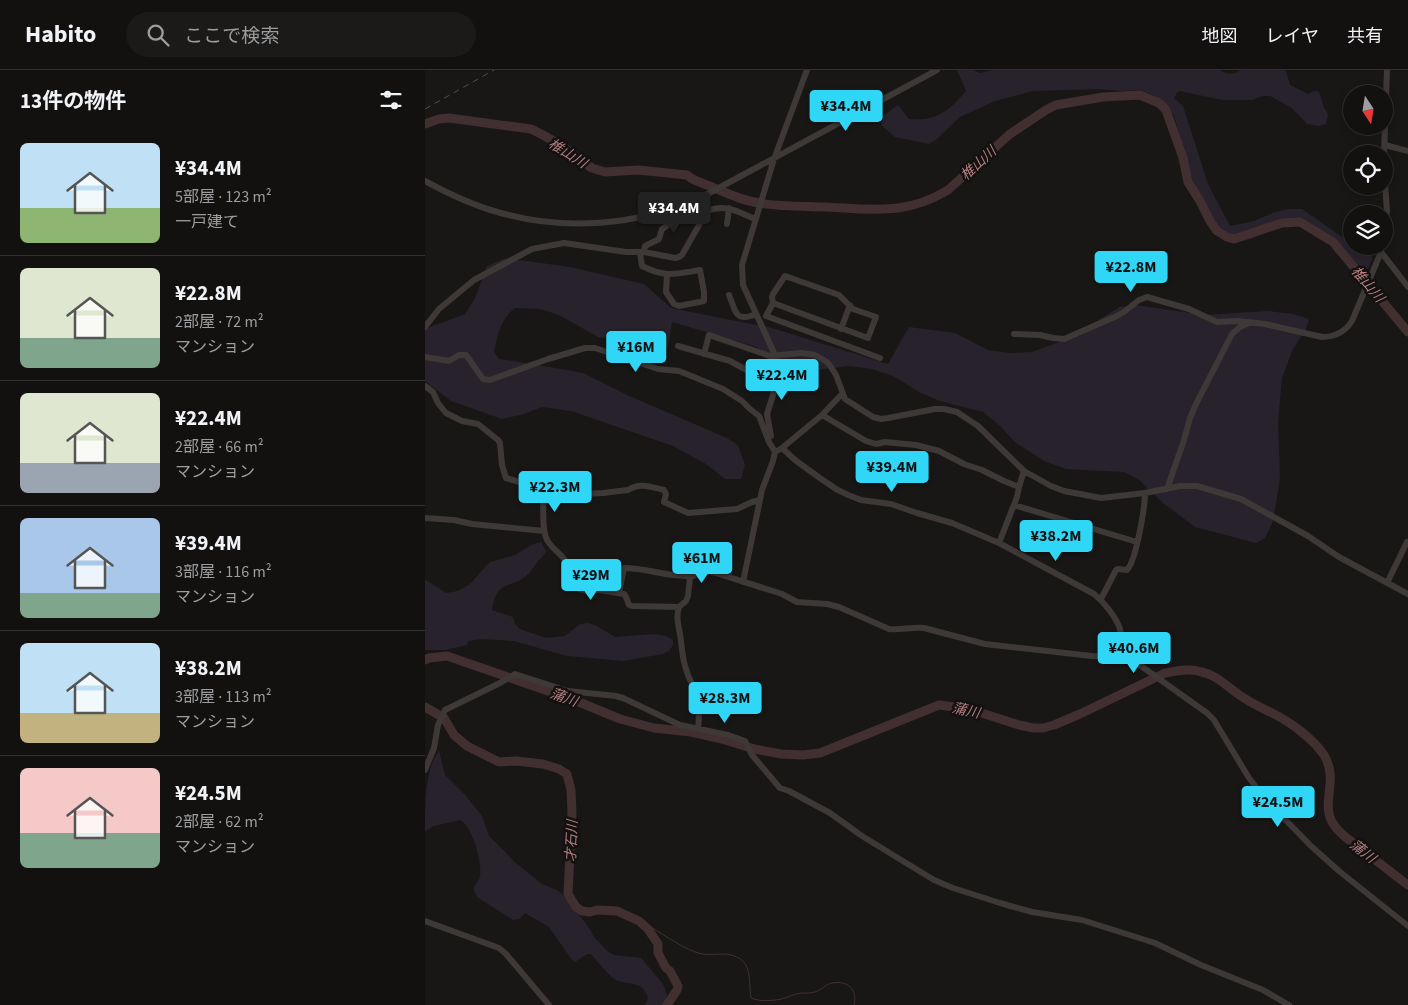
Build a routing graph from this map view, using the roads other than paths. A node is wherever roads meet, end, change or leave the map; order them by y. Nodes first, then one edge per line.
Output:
1 (807, 70) edge
2 (937, 70) edge
3 (1387, 70) edge
4 (1385, 145) edge
5 (1393, 147) edge
6 (1408, 151) edge
7 (774, 158) junction
8 (425, 181) edge
9 (729, 208) junction
10 (672, 209) junction
11 (756, 218) junction
12 (727, 224) dead end
13 (642, 252) junction
14 (1379, 255) edge
15 (1385, 255) edge
16 (667, 275) junction
17 (1408, 287) edge
18 (729, 295) dead end
19 (773, 304) junction
20 (849, 305) junction
21 (766, 316) junction
22 (757, 317) junction
23 (1251, 322) junction
24 (425, 327) edge
25 (841, 329) junction
26 (1014, 334) dead end
27 (678, 346) dead end
28 (704, 354) junction
29 (775, 355) junction
30 (425, 357) edge
31 (879, 358) dead end
32 (425, 386) edge
33 (776, 386) junction
34 (842, 394) junction
35 (822, 415) junction
36 (782, 448) junction
37 (775, 452) junction
38 (1024, 470) junction
39 (1019, 487) junction
40 (1167, 489) junction
41 (1145, 493) junction
42 (543, 496) junction
43 (760, 500) junction
44 (1014, 504) junction
45 (425, 518) edge
46 (544, 531) junction
47 (1137, 542) junction
48 (1407, 542) dead end
49 (999, 543) junction
50 (690, 577) junction
51 (743, 582) junction
52 (1387, 583) junction
53 (619, 593) junction
54 (1408, 594) edge
55 (1101, 599) junction
56 (679, 607) junction
57 (1122, 657) junction
58 (698, 728) junction
59 (425, 770) edge
60 (425, 921) edge
61 (1408, 926) edge
62 (549, 1005) edge
63 (1289, 1005) edge

1 - 7 street
2 - 7 street
3 - 4 street
5 - 6 street
7 - 10 street
7 - 11 street
8 - 10 street
9 - 11 street
9 - 12 street
9 - 13 street
10 - 13 street
11 - 22 street
13 - 16 street
13 - 24 street
14 - 23 street
15 - 17 street
16 - 16 street
18 - 22 street
19 - 20 street
19 - 21 street
19 - 25 street
20 - 25 street
20 - 25 street
21 - 22 street
21 - 31 street
22 - 29 street
23 - 26 street
23 - 40 street
27 - 28 street
28 - 29 street
28 - 33 street
29 - 33 street
29 - 34 street
30 - 37 street
32 - 42 street
33 - 37 street
34 - 35 street
34 - 38 street
35 - 36 street
35 - 39 street
36 - 37 street
36 - 49 street
37 - 43 street
38 - 39 street
38 - 41 street
39 - 44 street
40 - 41 street
40 - 52 street
41 - 47 street
42 - 43 street
42 - 46 street
43 - 51 street
44 - 47 street
44 - 49 street
45 - 46 street
46 - 53 street
47 - 55 street
48 - 52 street
49 - 55 street
50 - 51 street
50 - 53 street
50 - 56 street
51 - 57 street
52 - 54 street
53 - 56 street
55 - 57 street
56 - 58 street
57 - 61 street
58 - 59 street
58 - 63 street
60 - 62 street

